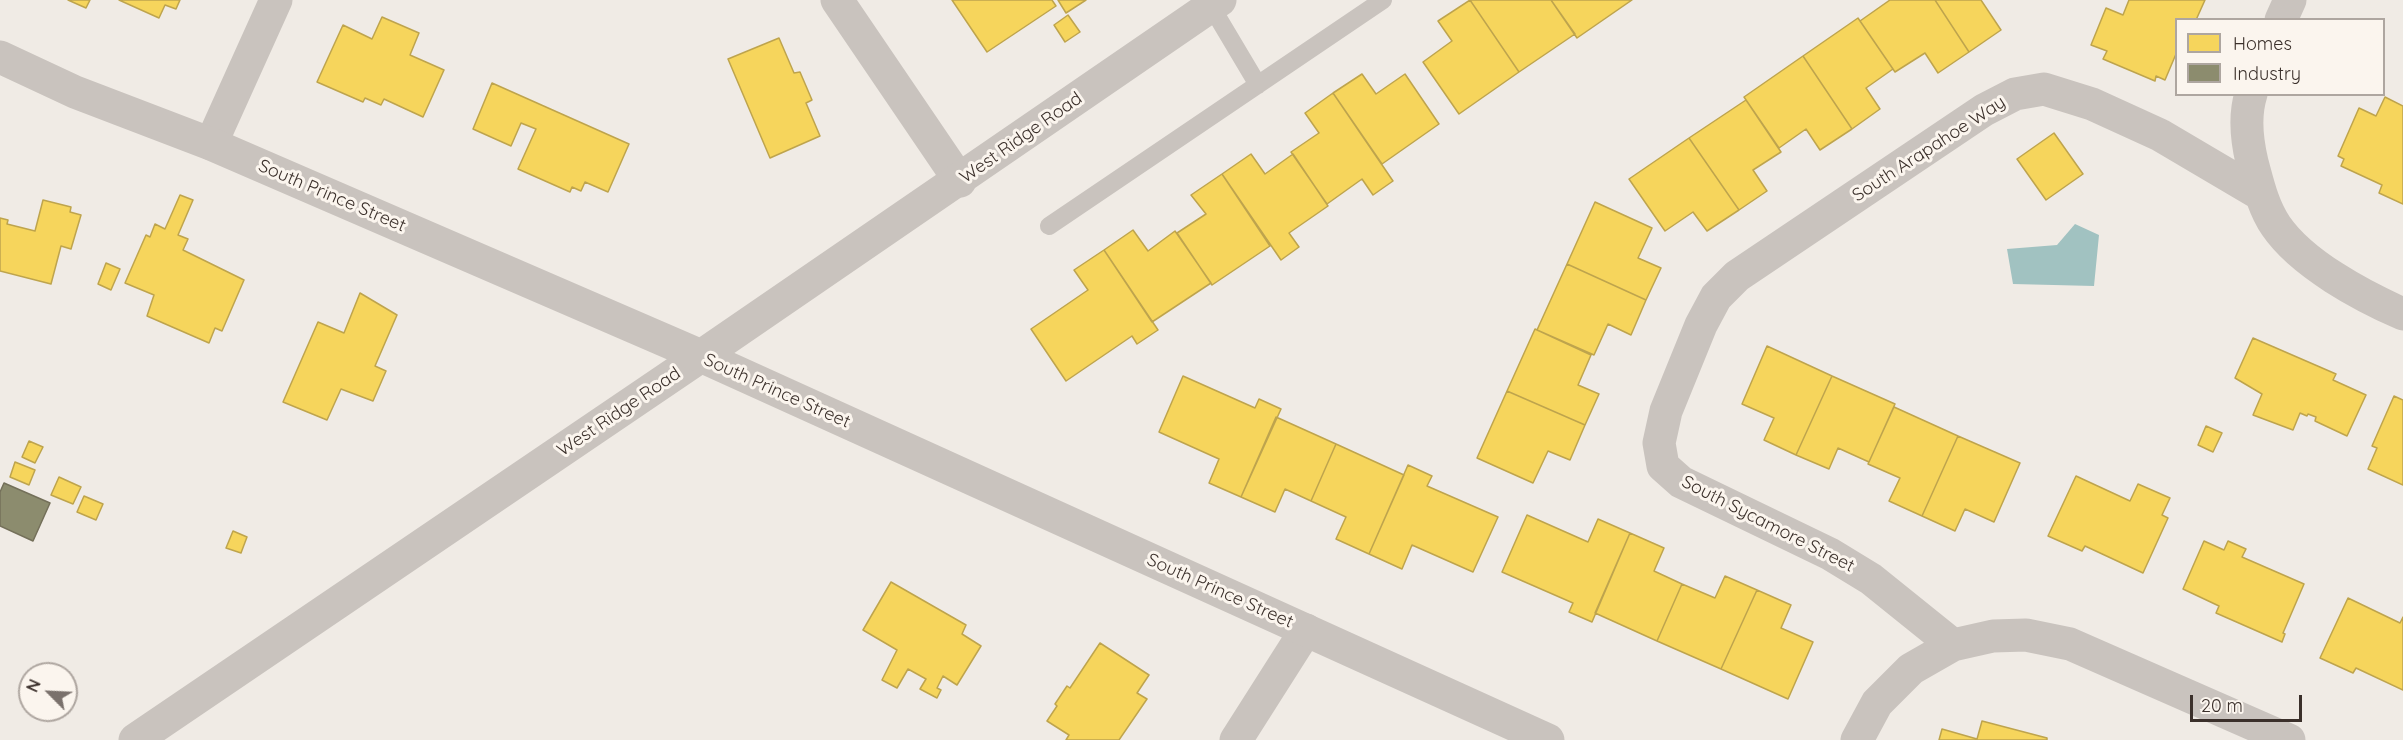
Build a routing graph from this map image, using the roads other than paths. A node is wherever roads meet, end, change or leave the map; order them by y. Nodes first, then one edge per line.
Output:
1 (276, 0) edge
2 (837, 0) edge
3 (1383, 0) edge
4 (2290, 0) edge
5 (1216, 3) edge
6 (2282, 18) edge
7 (0, 57) edge
8 (1258, 85) junction
9 (2250, 96) edge
10 (211, 144) junction
11 (960, 181) junction
12 (2260, 194) junction
13 (1049, 226) dead end
14 (1737, 276) joint
15 (2403, 314) edge
16 (701, 356) junction
17 (1306, 630) junction
18 (1953, 645) junction
19 (135, 740) edge
20 (1236, 740) edge
21 (1548, 740) edge
22 (1857, 740) edge
23 (2289, 740) edge

1 - 10 street
2 - 11 street
3 - 8 lane
4 - 6 street
5 - 8 lane
5 - 11 street, West Ridge Road
7 - 10 street, South Prince Street
8 - 13 lane
9 - 12 street
10 - 16 street, South Prince Street
11 - 16 street, West Ridge Road
12 - 14 street, South Arapahoe Way
12 - 15 street
14 - 18 street, South Sycamore Street
16 - 17 street, South Prince Street
16 - 19 street, West Ridge Road
17 - 20 street
17 - 21 street, South Prince Street
18 - 22 street
18 - 23 street

